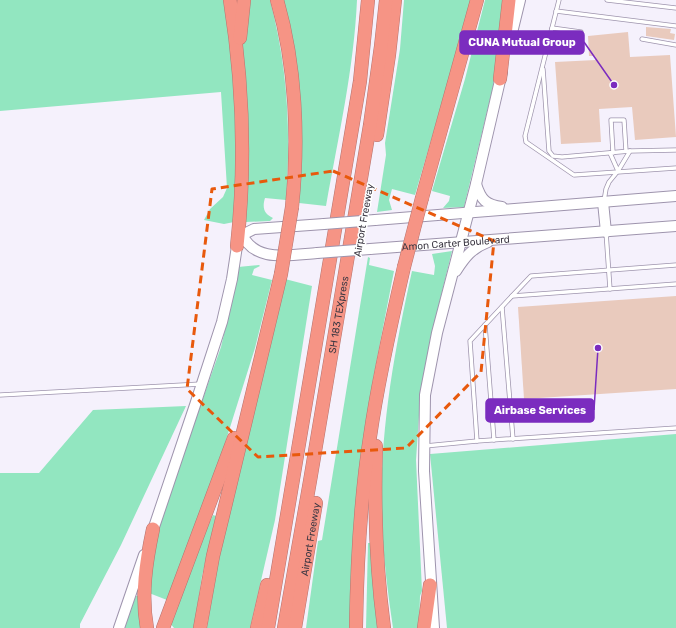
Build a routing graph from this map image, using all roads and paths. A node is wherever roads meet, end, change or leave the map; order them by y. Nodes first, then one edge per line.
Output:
1 (230, 0) edge
2 (244, 0) edge
3 (277, 0) edge
4 (368, 0) edge
5 (377, 0) edge
6 (386, 0) edge
7 (395, 0) edge
8 (477, 0) edge
9 (509, 0) edge
10 (520, 0) edge
11 (559, 0) edge
12 (607, 0) edge
13 (676, 8) edge
14 (556, 11) junction
15 (676, 26) edge
16 (552, 28) junction
17 (581, 32) dead end
18 (642, 39) dead end
19 (548, 45) junction
20 (676, 45) edge
21 (578, 49) dead end
22 (543, 66) junction
23 (239, 67) junction
24 (500, 79) junction
25 (676, 150) edge
26 (628, 151) junction
27 (612, 153) junction
28 (676, 168) edge
29 (618, 171) junction
30 (476, 184) junction
31 (676, 196) edge
32 (603, 202) junction
33 (512, 209) junction
34 (468, 213) junction
35 (676, 226) edge
36 (606, 232) junction
37 (240, 236) junction
38 (498, 240) junction
39 (461, 242) junction
40 (676, 265) edge
41 (609, 270) junction
42 (451, 280) junction
43 (676, 284) edge
44 (610, 289) junction
45 (512, 296) junction
46 (502, 307) junction
47 (485, 325) junction
48 (386, 352) junction
49 (202, 384) junction
50 (0, 396) edge
51 (251, 398) junction
52 (676, 428) edge
53 (513, 439) junction
54 (494, 440) junction
55 (477, 441) junction
56 (424, 446) junction
57 (289, 503) junction
58 (153, 529) junction
59 (430, 585) junction
60 (165, 624) edge
61 (119, 628) edge
62 (146, 628) edge
63 (200, 628) edge
64 (257, 628) edge
65 (268, 628) edge
66 (277, 628) edge
67 (284, 628) edge
68 (295, 628) edge
69 (356, 628) edge
70 (384, 628) edge
71 (424, 628) edge
72 (434, 628) edge

1 - 23 highway
2 - 23 highway
3 - 51 highway, bridge
4 - 57 highway
5 - 66 highway, SH 183 TEXpress
6 - 67 highway, SH 183 TEXpress
7 - 68 highway, Airport Freeway
8 - 48 highway, bridge
9 - 24 highway
10 - 24 main road
11 - 14 lane
12 - 13 lane
14 - 15 lane
14 - 16 lane
16 - 17 lane
16 - 19 lane
18 - 20 lane
19 - 21 lane
19 - 22 lane
22 - 27 lane
22 - 29 lane
23 - 37 highway
24 - 30 main road
25 - 26 lane
26 - 27 lane
26 - 27 lane
26 - 29 lane
27 - 29 lane
28 - 29 lane
29 - 32 lane
30 - 33 main road
30 - 34 main road
31 - 32 main road
32 - 33 main road
32 - 36 main road
33 - 34 main road
34 - 37 main road, bridge
34 - 39 main road
35 - 36 main road, Amon Carter Boulevard
36 - 38 main road, Amon Carter Boulevard
36 - 41 lane
37 - 39 main road, Amon Carter Boulevard, bridge
37 - 49 main road
38 - 39 main road, Amon Carter Boulevard
38 - 42 main road
39 - 42 main road
40 - 41 lane
41 - 44 lane
41 - 45 lane
42 - 56 main road
43 - 44 lane
44 - 45 lane
45 - 46 lane
46 - 47 lane
46 - 53 lane
47 - 54 lane
47 - 55 lane
48 - 69 highway
48 - 70 highway
49 - 50 lane
49 - 58 main road
51 - 60 highway
51 - 63 highway
52 - 53 lane
53 - 54 lane
54 - 55 lane
55 - 56 lane
56 - 59 main road
57 - 64 highway
57 - 65 highway
58 - 61 main road
58 - 62 highway
59 - 71 highway
59 - 72 main road

